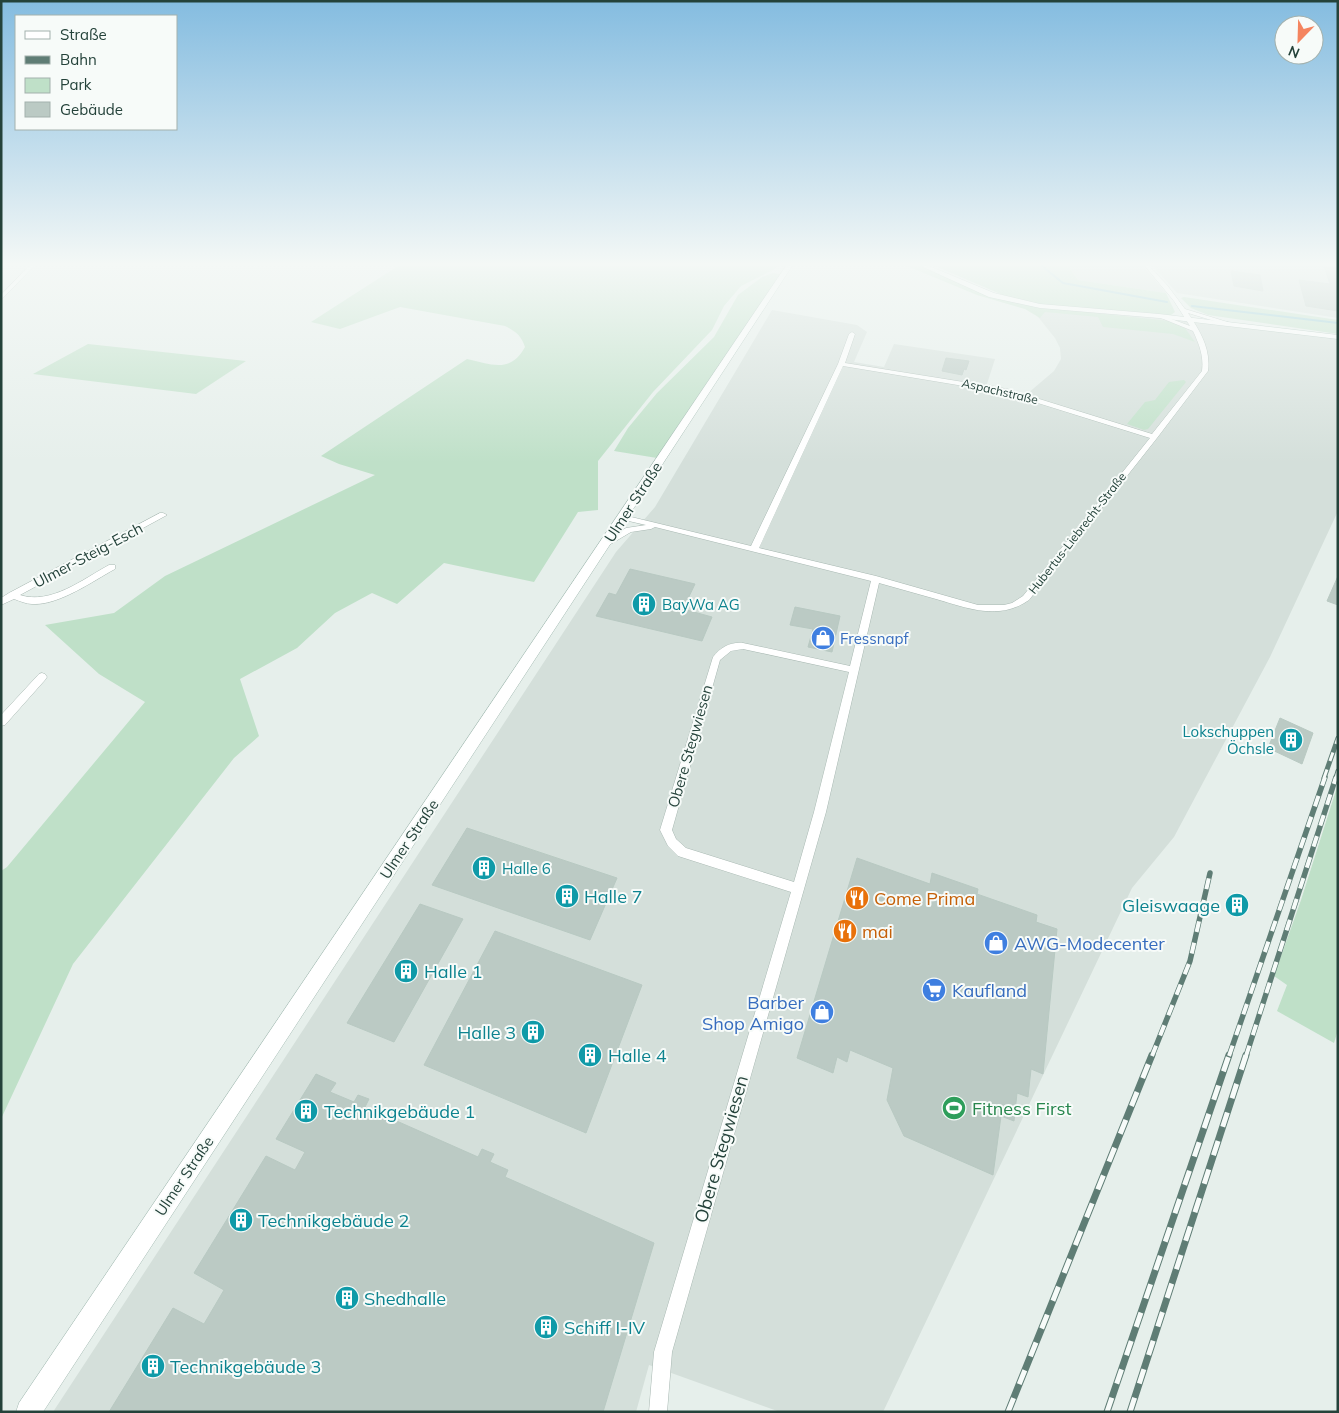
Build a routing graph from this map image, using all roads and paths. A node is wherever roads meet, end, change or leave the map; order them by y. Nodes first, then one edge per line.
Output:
1 (745, 332) edge
2 (1195, 332) edge
3 (1295, 332) edge
4 (852, 334) dead end
5 (1338, 337) edge
6 (841, 364) junction
7 (1155, 438) junction
8 (163, 515) dead end
9 (623, 517) junction
10 (662, 526) junction
11 (606, 543) junction
12 (754, 549) junction
13 (112, 567) dead end
14 (876, 579) junction
15 (12, 595) junction
16 (1, 602) edge
17 (854, 670) junction
18 (42, 677) dead end
19 (1, 722) edge
20 (797, 889) junction
21 (28, 1412) edge
22 (658, 1412) edge

1 - 9 main road, Ulmer Straße
2 - 7 street, Hubertus-Liebrecht-Straße
3 - 5 main road
4 - 6 street
6 - 7 street, Aspachstraße
6 - 12 street
7 - 14 street, Hubertus-Liebrecht-Straße
8 - 15 street, Ulmer-Steig-Esch
9 - 10 street, Hubertus-Liebrecht-Straße
9 - 11 main road, Ulmer Straße
10 - 11 street, Hubertus-Liebrecht-Straße
10 - 12 street, Hubertus-Liebrecht-Straße
11 - 21 main road, Ulmer Straße
12 - 14 street, Hubertus-Liebrecht-Straße
13 - 15 street, Ulmer-Steig-Esch
14 - 17 street, Obere Stegwiesen
15 - 16 street, Ulmer-Steig-Esch
17 - 20 street, Obere Stegwiesen
17 - 20 street, Obere Stegwiesen
18 - 19 street
20 - 22 street, Obere Stegwiesen

